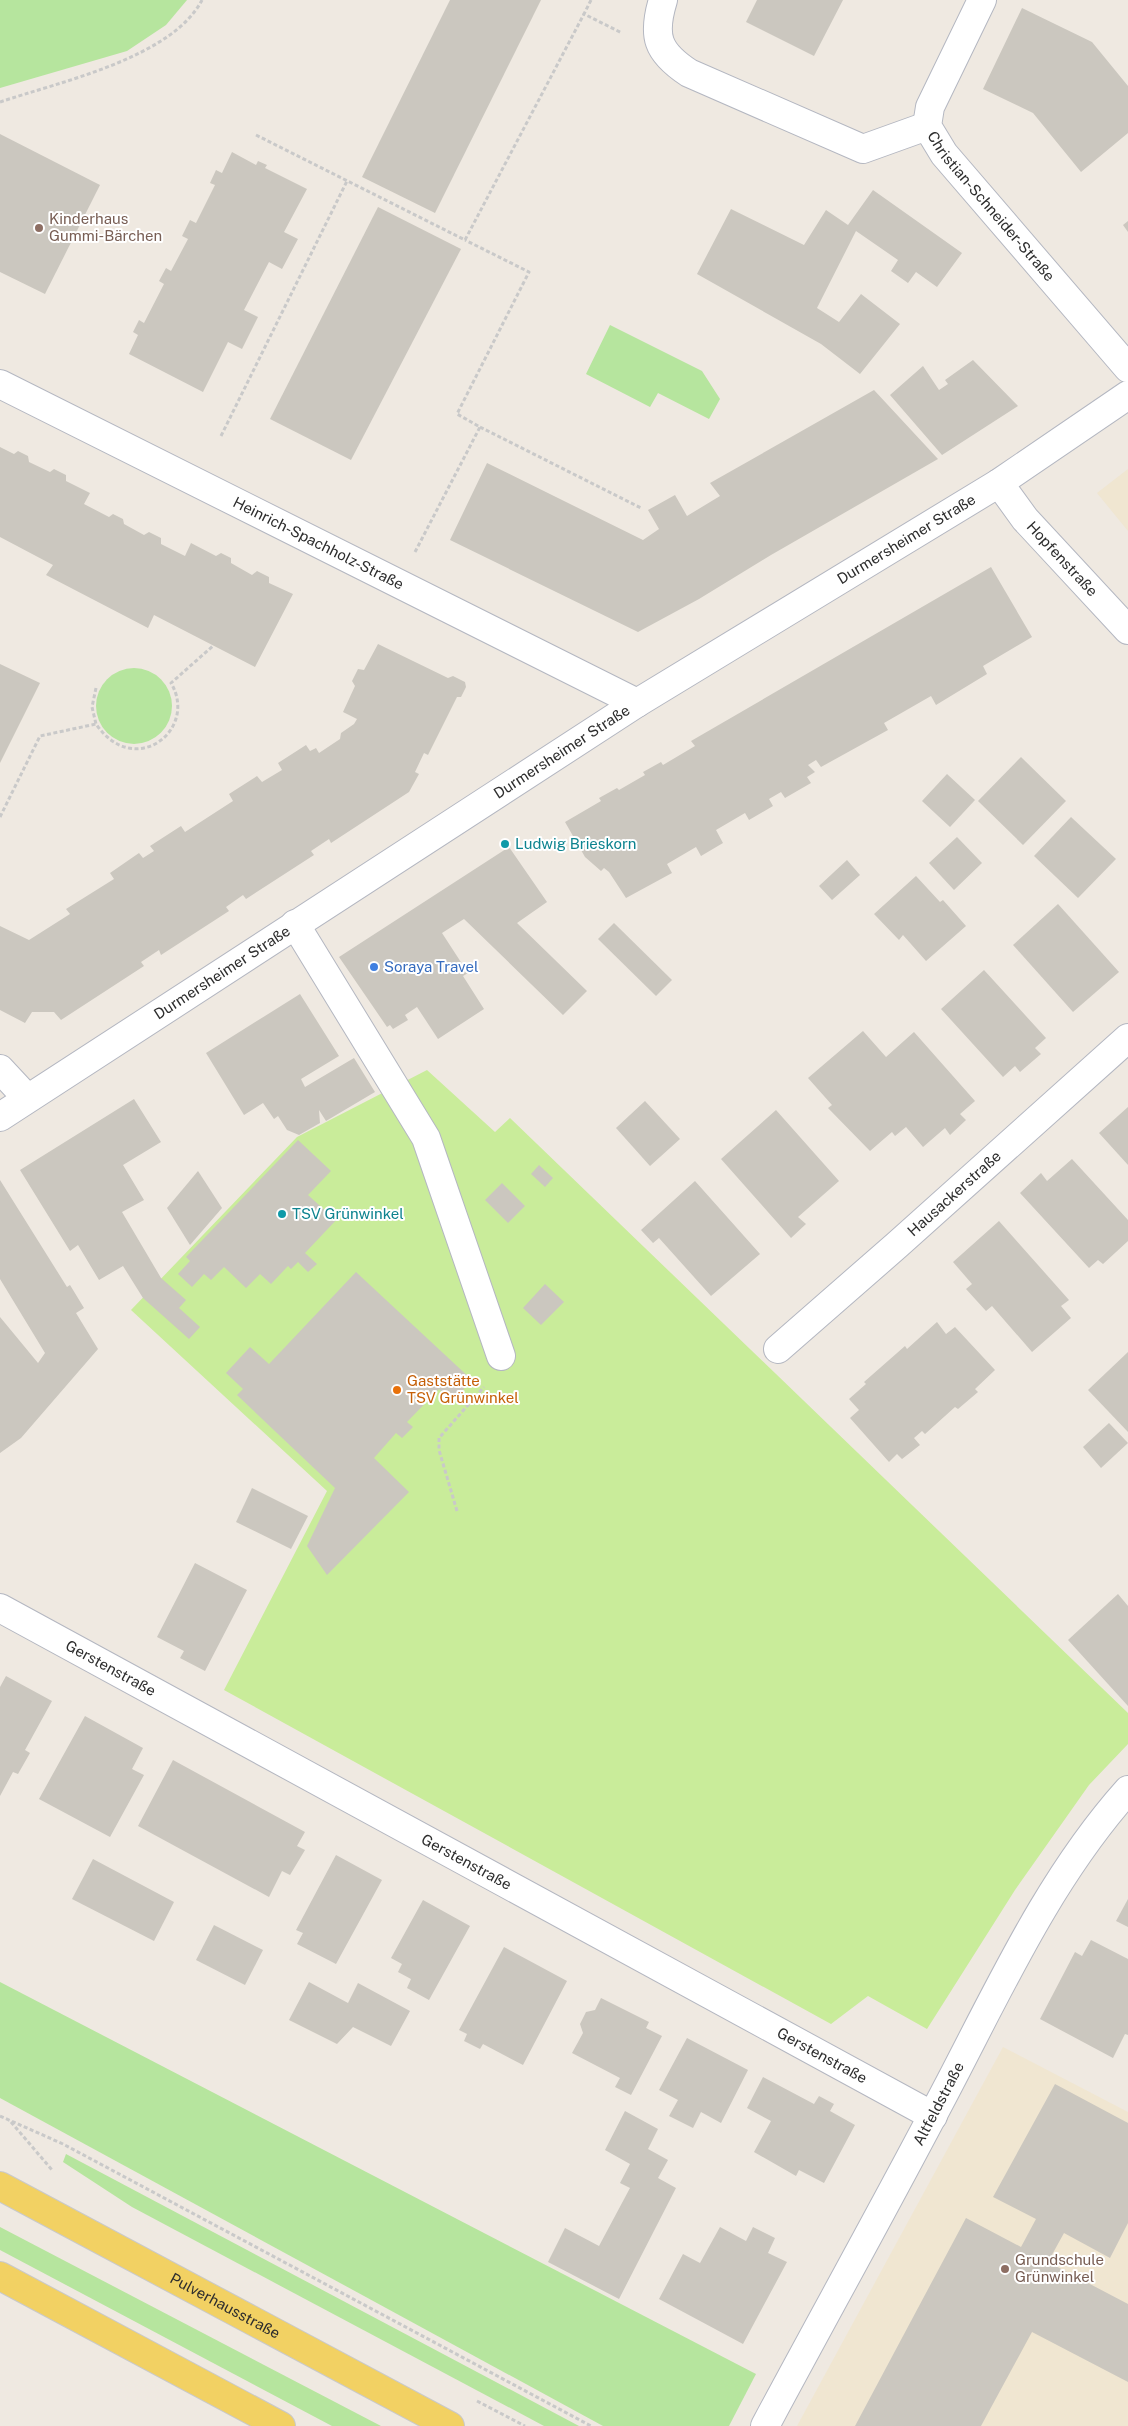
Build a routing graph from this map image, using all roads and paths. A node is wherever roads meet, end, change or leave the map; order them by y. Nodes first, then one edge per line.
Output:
1 (202, 0) edge
2 (591, 0) edge
3 (663, 0) edge
4 (982, 0) edge
5 (584, 14) junction
6 (665, 54) junction
7 (0, 102) edge
8 (927, 126) junction
9 (256, 135) dead end
10 (347, 180) junction
11 (465, 240) junction
12 (1128, 368) edge
13 (0, 384) edge
14 (1128, 395) edge
15 (480, 427) junction
16 (221, 436) dead end
17 (999, 484) junction
18 (641, 508) dead end
19 (399, 584) junction
20 (1128, 630) edge
21 (214, 645) dead end
22 (96, 688) dead end
23 (636, 703) junction
24 (96, 724) junction
25 (0, 817) edge
26 (295, 924) junction
27 (1128, 1038) edge
28 (0, 1069) edge
29 (27, 1098) junction
30 (0, 1117) edge
31 (778, 1349) dead end
32 (501, 1356) joint
33 (457, 1511) dead end
34 (0, 1608) edge
35 (1128, 1790) edge
36 (0, 2116) edge
37 (933, 2116) junction
38 (0, 2186) edge
39 (0, 2276) edge
40 (282, 2426) edge
41 (450, 2426) edge
42 (590, 2426) edge
43 (765, 2426) edge

1 - 7 path
2 - 5 path
3 - 6 street
4 - 8 street, Christian-Schneider-Straße
5 - 6 path
5 - 11 path
6 - 8 street
8 - 12 street, Christian-Schneider-Straße
9 - 10 path
10 - 11 path
10 - 16 path
11 - 15 path
13 - 19 street, Heinrich-Spachholz-Straße
14 - 17 street, Durmersheimer Straße
15 - 18 path
15 - 19 path
17 - 20 street, Hopfenstraße
17 - 23 street, Durmersheimer Straße
19 - 23 street, Heinrich-Spachholz-Straße
21 - 24 path
22 - 24 path
23 - 26 street, Durmersheimer Straße
24 - 25 path
26 - 29 street, Durmersheimer Straße
26 - 32 street
27 - 31 street, Hausackerstraße
28 - 29 street
29 - 30 street, Durmersheimer Straße
32 - 33 path
34 - 37 street, Gerstenstraße
35 - 37 street, Altfeldstraße
36 - 42 path
37 - 43 street, Altfeldstraße
38 - 41 main road, Pulverhausstraße
39 - 40 main road

